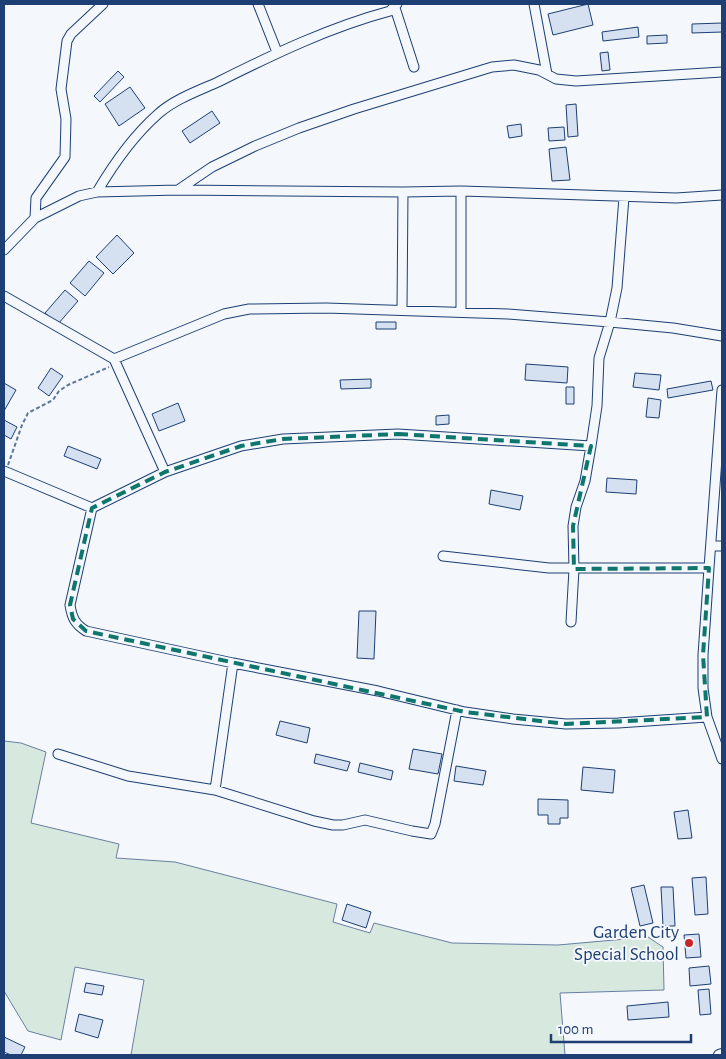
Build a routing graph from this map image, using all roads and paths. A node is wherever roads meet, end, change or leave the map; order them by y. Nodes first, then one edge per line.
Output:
1 (103, 4) edge
2 (258, 4) edge
3 (534, 4) edge
4 (396, 6) edge
5 (277, 52) junction
6 (414, 67) dead end
7 (722, 72) edge
8 (547, 74) junction
9 (178, 190) junction
10 (461, 191) junction
11 (97, 192) junction
12 (403, 192) junction
13 (722, 194) edge
14 (624, 197) junction
15 (35, 218) junction
16 (4, 250) edge
17 (4, 296) edge
18 (402, 310) junction
19 (461, 312) junction
20 (610, 322) junction
21 (722, 336) edge
22 (115, 362) junction
23 (722, 390) edge
24 (591, 446) junction
25 (5, 471) edge
26 (164, 472) junction
27 (92, 508) junction
28 (711, 546) junction
29 (722, 546) edge
30 (443, 556) dead end
31 (709, 568) junction
32 (574, 569) junction
33 (571, 622) dead end
34 (233, 663) junction
35 (457, 710) junction
36 (707, 717) junction
37 (58, 754) dead end
38 (722, 760) edge
39 (214, 790) junction

1 - 15 street
2 - 5 street
3 - 8 street
4 - 5 street
4 - 6 street
5 - 11 street
7 - 8 street
8 - 9 street
9 - 11 street
9 - 12 street
10 - 12 street
10 - 14 street
10 - 19 street
11 - 15 street
12 - 18 street
13 - 14 street
14 - 20 street
15 - 16 street
17 - 22 street
18 - 19 street
18 - 22 street
19 - 20 street
20 - 21 street
20 - 24 street
22 - 25 path
22 - 26 street
23 - 28 street
24 - 26 street
24 - 32 street
25 - 27 street
26 - 27 street
27 - 34 street
28 - 29 street
28 - 31 street
30 - 32 street
31 - 32 street
31 - 36 street
32 - 33 street
34 - 35 street
34 - 39 street
35 - 36 street
35 - 39 street
36 - 38 street
37 - 39 street

